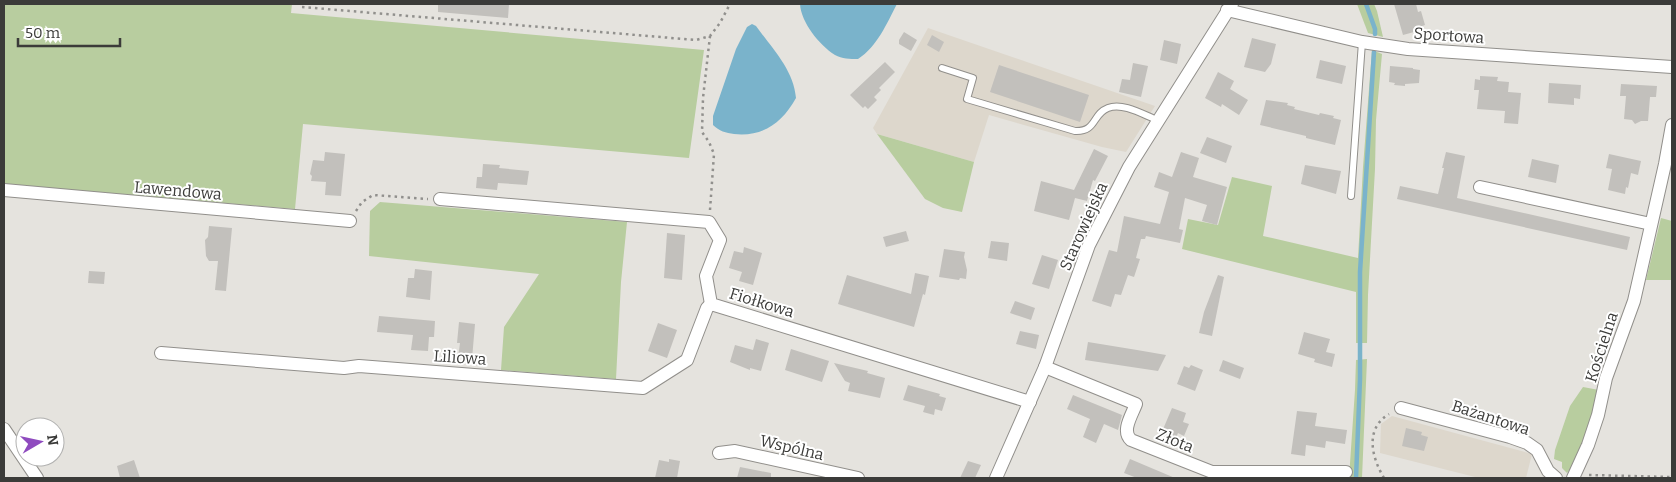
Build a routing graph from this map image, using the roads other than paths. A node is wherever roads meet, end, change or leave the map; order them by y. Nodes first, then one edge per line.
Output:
1 (1229, 7) edge
2 (1362, 42) junction
3 (1672, 67) edge
4 (942, 68) dead end
5 (1157, 120) junction
6 (1672, 125) edge
7 (1480, 187) dead end
8 (4, 190) edge
9 (1351, 196) dead end
10 (440, 200) road end
11 (350, 222) road end
12 (1651, 224) junction
13 (711, 304) junction
14 (161, 353) dead end
15 (1044, 367) junction
16 (1030, 402) junction
17 (1401, 408) road end
18 (4, 429) edge
19 (719, 453) dead end
20 (1346, 472) dead end
21 (1574, 476) edge
22 (38, 478) edge
23 (858, 478) edge
24 (996, 478) edge
25 (1556, 478) edge

1 - 2 street, Sportowa
1 - 5 street, Starowiejska
2 - 3 street, Sportowa
2 - 9 lane
4 - 5 lane
5 - 15 street, Starowiejska
6 - 12 street, Kościelna
7 - 12 street
8 - 11 street, Lawendowa
10 - 13 street, Fiołkowa
12 - 21 street, Kościelna
13 - 14 street, Liliowa
13 - 16 street, Fiołkowa
15 - 16 street, Starowiejska
15 - 20 street, Złota
16 - 24 street, Starowiejska
17 - 25 street, Bażantowa
18 - 22 street
19 - 23 street, Wspólna

